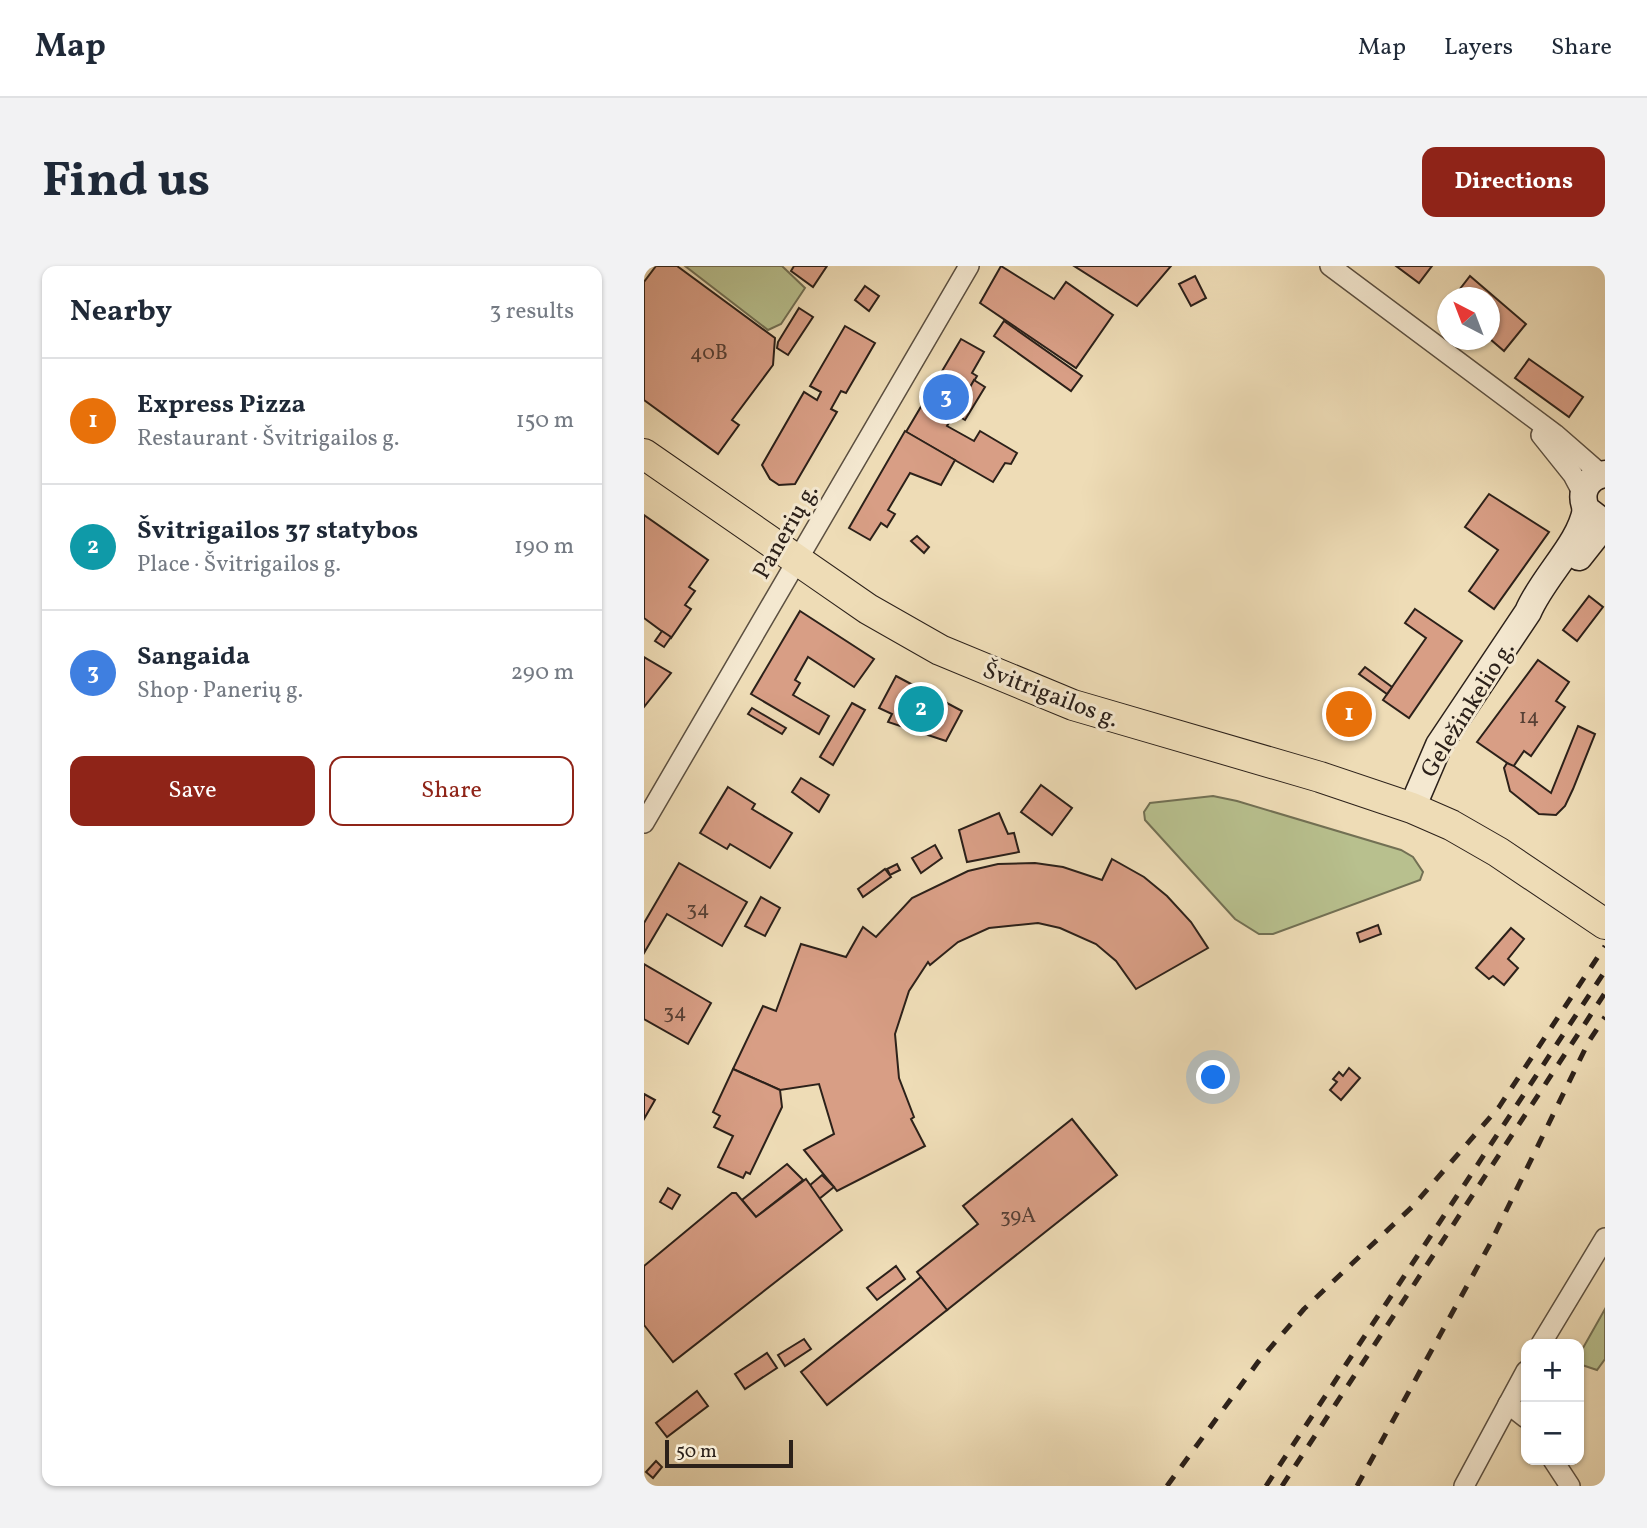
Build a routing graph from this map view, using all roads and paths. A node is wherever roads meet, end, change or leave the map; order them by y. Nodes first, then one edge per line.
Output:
1 (970, 266) edge
2 (1330, 266) edge
3 (1529, 416) junction
4 (644, 453) edge
5 (1603, 474) edge
6 (1595, 512) edge
7 (797, 559) junction
8 (1412, 808) junction
9 (644, 823) edge
10 (1605, 924) edge
11 (1605, 1238) edge
12 (1599, 1252) edge
13 (1544, 1339) edge
14 (1521, 1380) edge
15 (1508, 1404) junction
16 (1521, 1414) edge
17 (1556, 1465) edge
18 (1464, 1486) edge
19 (1570, 1486) edge

1 - 7 street, Panerių g.
2 - 3 street
3 - 5 street
3 - 6 street
4 - 7 main road, Švitrigailos g.
5 - 6 main road, Geležinkelio g.
6 - 8 main road, Geležinkelio g.
7 - 8 main road, Švitrigailos g.
7 - 9 street, Panerių g.
8 - 10 main road, Švitrigailos g.
11 - 12 street
12 - 13 street
14 - 15 street
15 - 16 street
15 - 18 street
17 - 19 street

